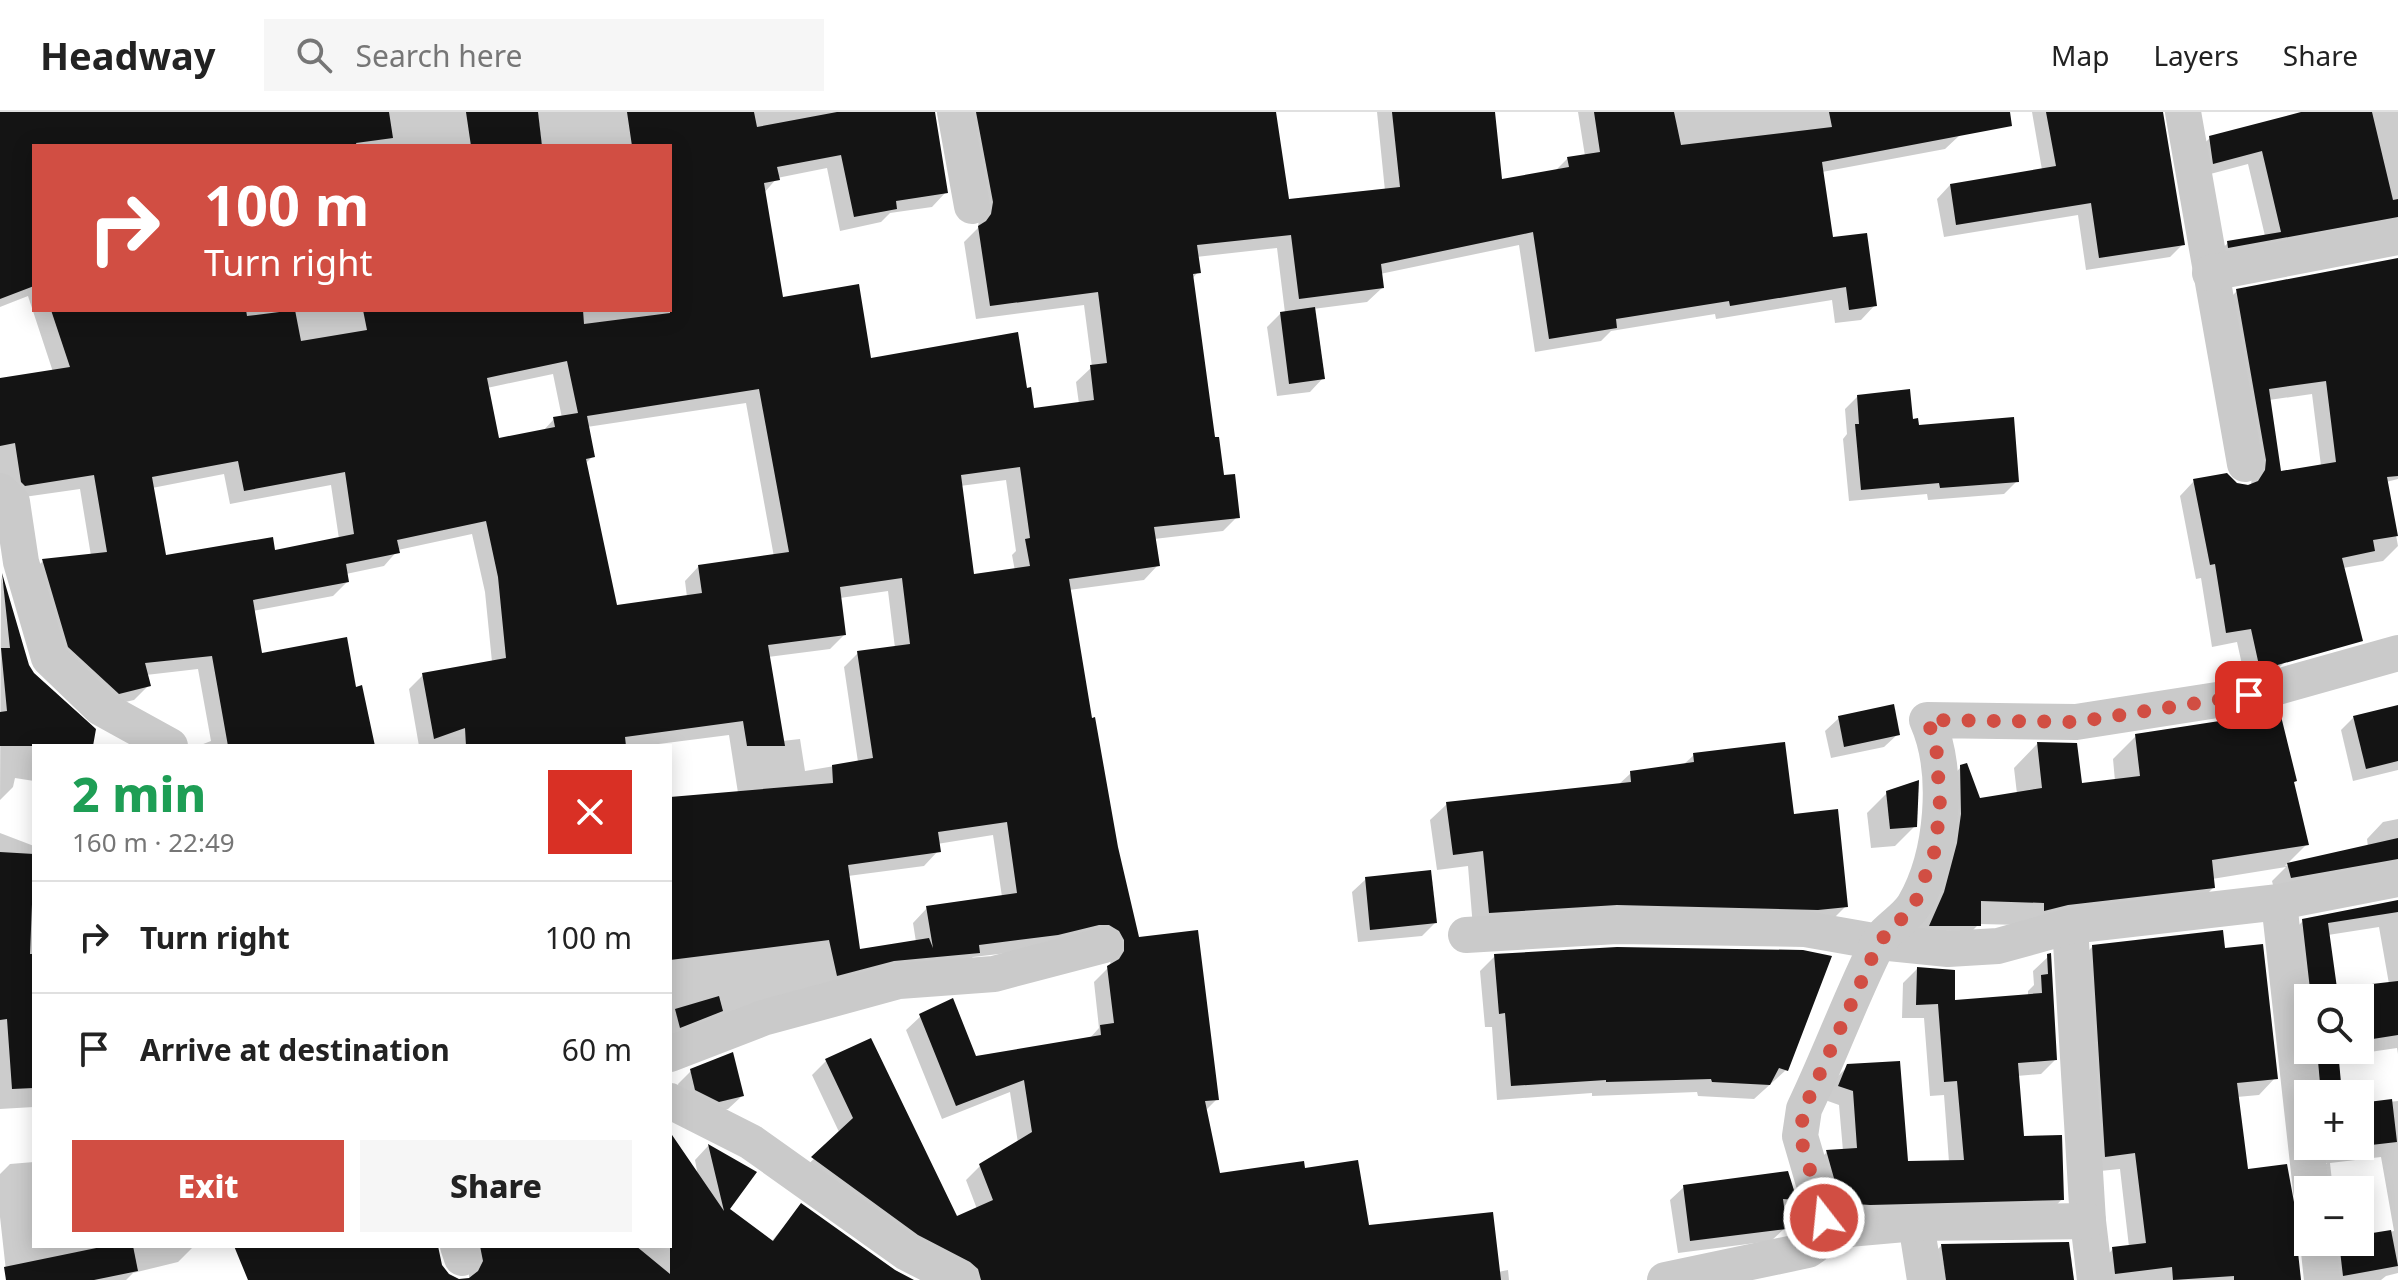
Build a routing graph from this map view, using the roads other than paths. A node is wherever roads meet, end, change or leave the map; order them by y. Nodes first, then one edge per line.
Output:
1 (955, 112) edge
2 (2183, 112) edge
3 (972, 206) dead end
4 (2398, 237) edge
5 (2210, 273) junction
6 (2245, 464) dead end
7 (0, 491) edge
8 (2398, 653) edge
9 (166, 744) edge
10 (2398, 879) edge
11 (2279, 902) junction
12 (2070, 926) junction
13 (1466, 935) dead end
14 (1879, 942) junction
15 (1104, 945) dead end
16 (672, 1053) edge
17 (672, 1102) edge
18 (2309, 1176) edge
19 (2088, 1221) junction
20 (1916, 1223) junction
21 (1820, 1242) junction
22 (2319, 1256) edge
23 (960, 1280) edge
24 (1665, 1280) edge
25 (1925, 1280) edge
26 (2095, 1280) edge
27 (2322, 1280) edge

1 - 3 street
2 - 5 street
4 - 5 street
5 - 6 street
7 - 9 street
8 - 14 street
10 - 11 street
11 - 12 street
11 - 18 street
12 - 14 street
12 - 19 street
13 - 14 street
14 - 21 street
15 - 16 street
17 - 23 street
19 - 20 street
19 - 26 street
20 - 21 street
20 - 25 street
21 - 24 street
22 - 27 street

